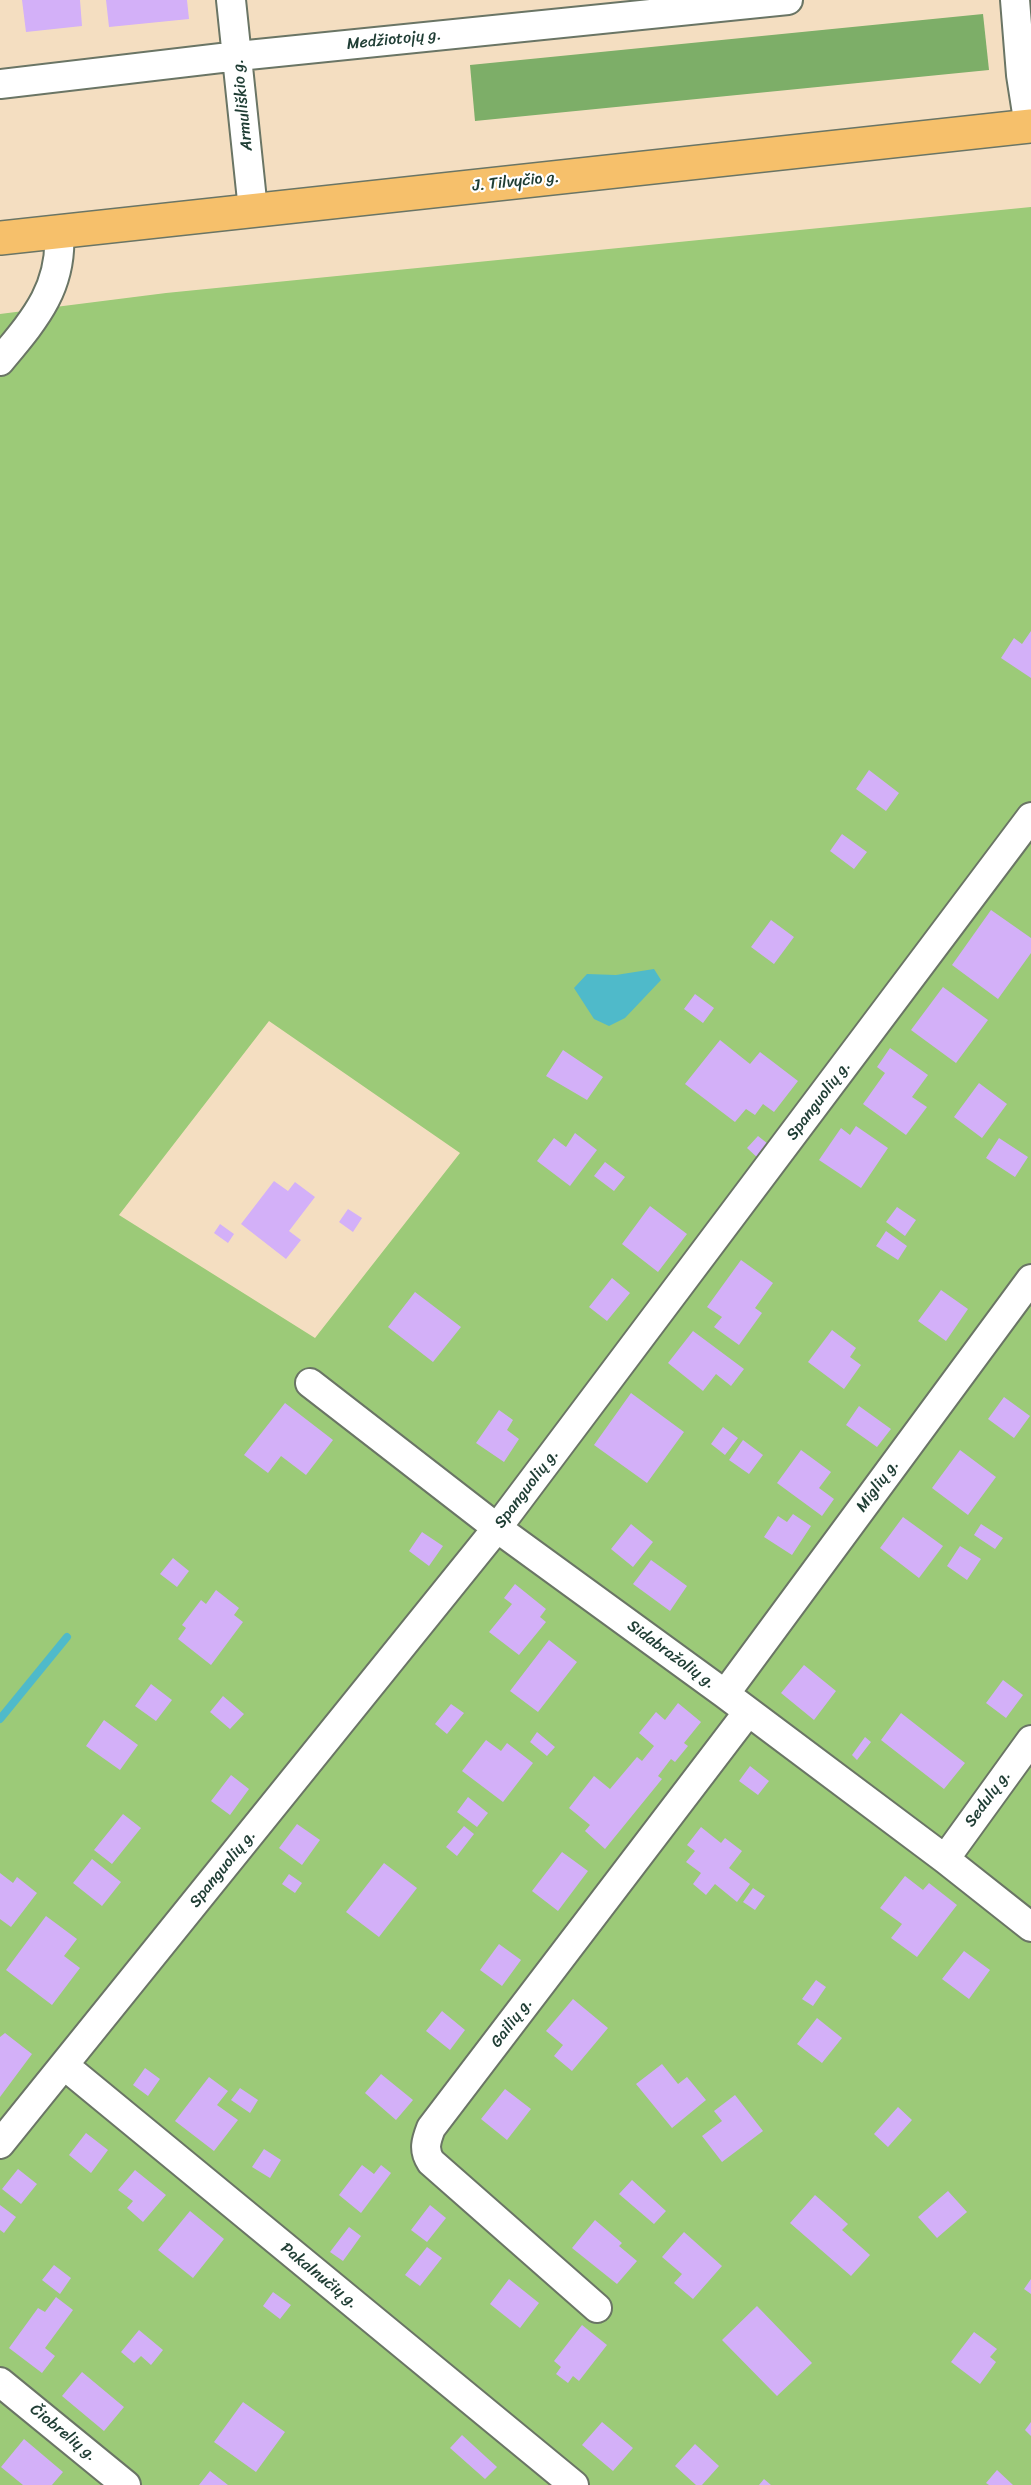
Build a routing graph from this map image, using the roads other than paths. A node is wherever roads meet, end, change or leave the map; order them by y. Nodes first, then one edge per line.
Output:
1 (231, 0) edge
2 (788, 0) edge
3 (1015, 0) edge
4 (712, 4) edge
5 (238, 56) junction
6 (0, 84) edge
7 (1030, 126) edge
8 (253, 210) junction
9 (59, 232) junction
10 (0, 238) edge
11 (0, 361) edge
12 (1031, 817) edge
13 (1031, 1279) edge
14 (310, 1383) dead end
15 (497, 1528) junction
16 (725, 1694) junction
17 (748, 1712) junction
18 (1031, 1740) edge
19 (945, 1859) junction
20 (1031, 1928) edge
21 (64, 2066) junction
22 (0, 2144) edge
23 (597, 2308) dead end
24 (0, 2382) edge
25 (126, 2485) edge
26 (574, 2485) edge

1 - 5 street, Armuliškio g.
2 - 4 street, Medžiotojų g.
3 - 7 street
4 - 5 street, Medžiotojų g.
5 - 6 street, Medžiotojų g.
5 - 8 street, Armuliškio g.
7 - 8 main road, J. Tilvyčio g.
8 - 9 main road, J. Tilvyčio g.
9 - 10 main road, J. Tilvyčio g.
9 - 11 street
12 - 15 street, Spanguolių g.
13 - 16 street, Miglių g.
14 - 15 street, Sidabražolių g.
15 - 16 street, Sidabražolių g.
15 - 21 street, Spanguolių g.
16 - 17 street, Sidabražolių g.
17 - 19 street, Sidabražolių g.
17 - 23 street, Gailių g.
18 - 19 street, Sedulų g.
19 - 20 street, Sidabražolių g.
21 - 22 street, Spanguolių g.
21 - 26 street, Pakalnučių g.
24 - 25 street, Čiobrelių g.

